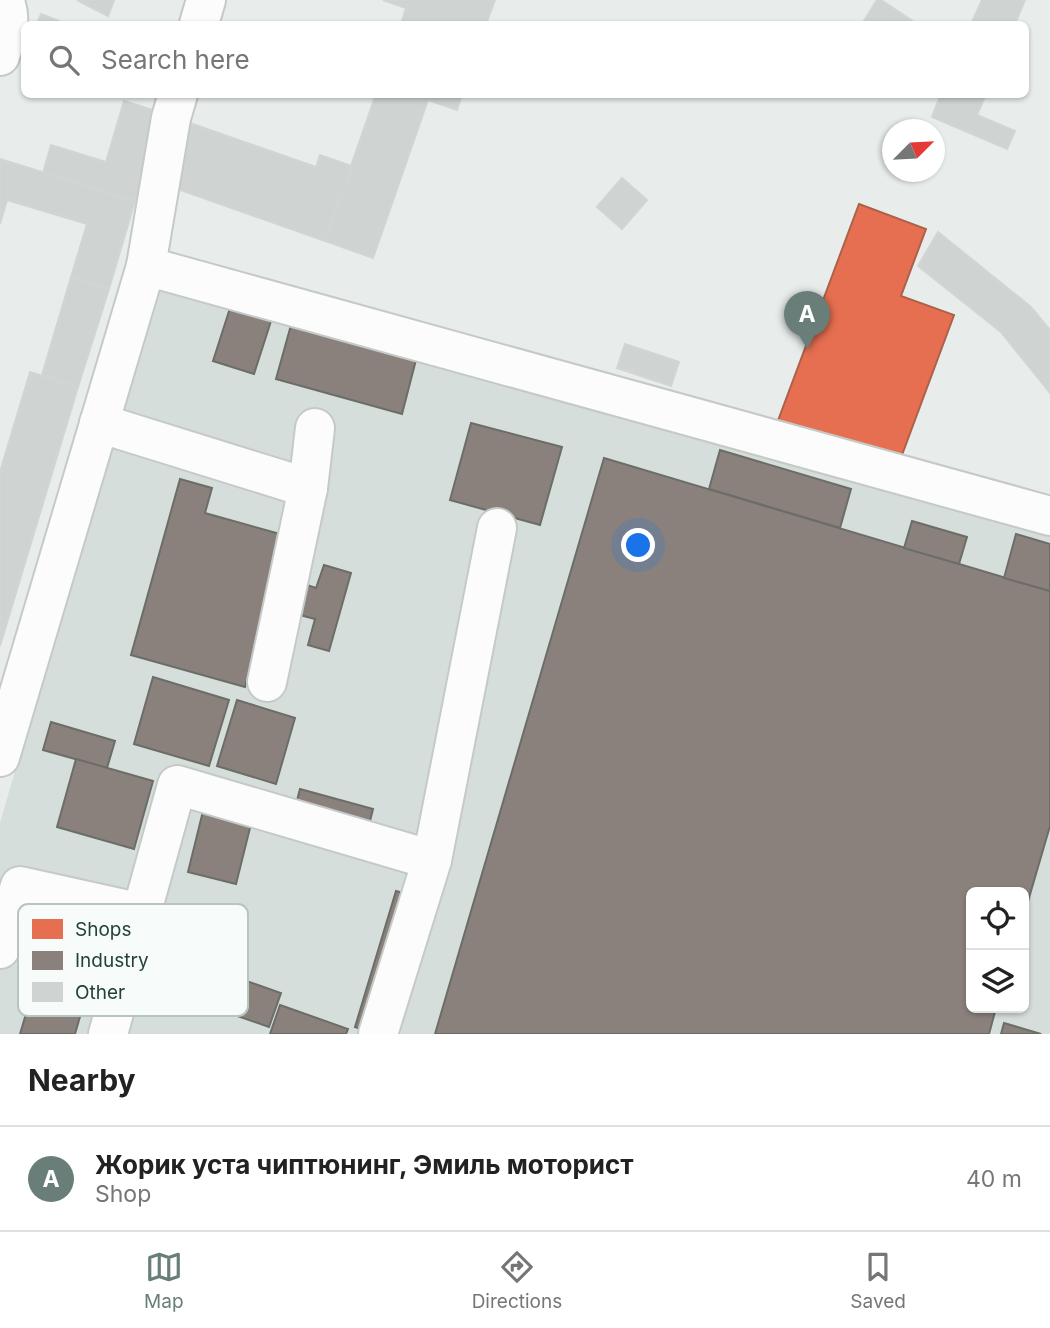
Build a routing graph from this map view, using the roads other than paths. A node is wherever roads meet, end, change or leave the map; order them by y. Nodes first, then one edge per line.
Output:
1 (4, 0) edge
2 (206, 0) edge
3 (200, 21) edge
4 (0, 56) edge
5 (177, 98) edge
6 (146, 266) junction
7 (99, 423) junction
8 (315, 428) dead end
9 (307, 488) junction
10 (1050, 516) edge
11 (497, 528) dead end
12 (267, 682) dead end
13 (0, 757) edge
14 (432, 860) junction
15 (101, 904) edge
16 (144, 904) edge
17 (0, 949) edge
18 (113, 1016) edge
19 (108, 1034) edge
20 (378, 1034) edge

1 - 4 street
2 - 3 street
5 - 6 street
6 - 7 street
6 - 10 street
7 - 9 street
7 - 13 street
8 - 9 street
9 - 12 street
11 - 14 street
14 - 16 street
14 - 20 street
15 - 17 street
18 - 19 street

